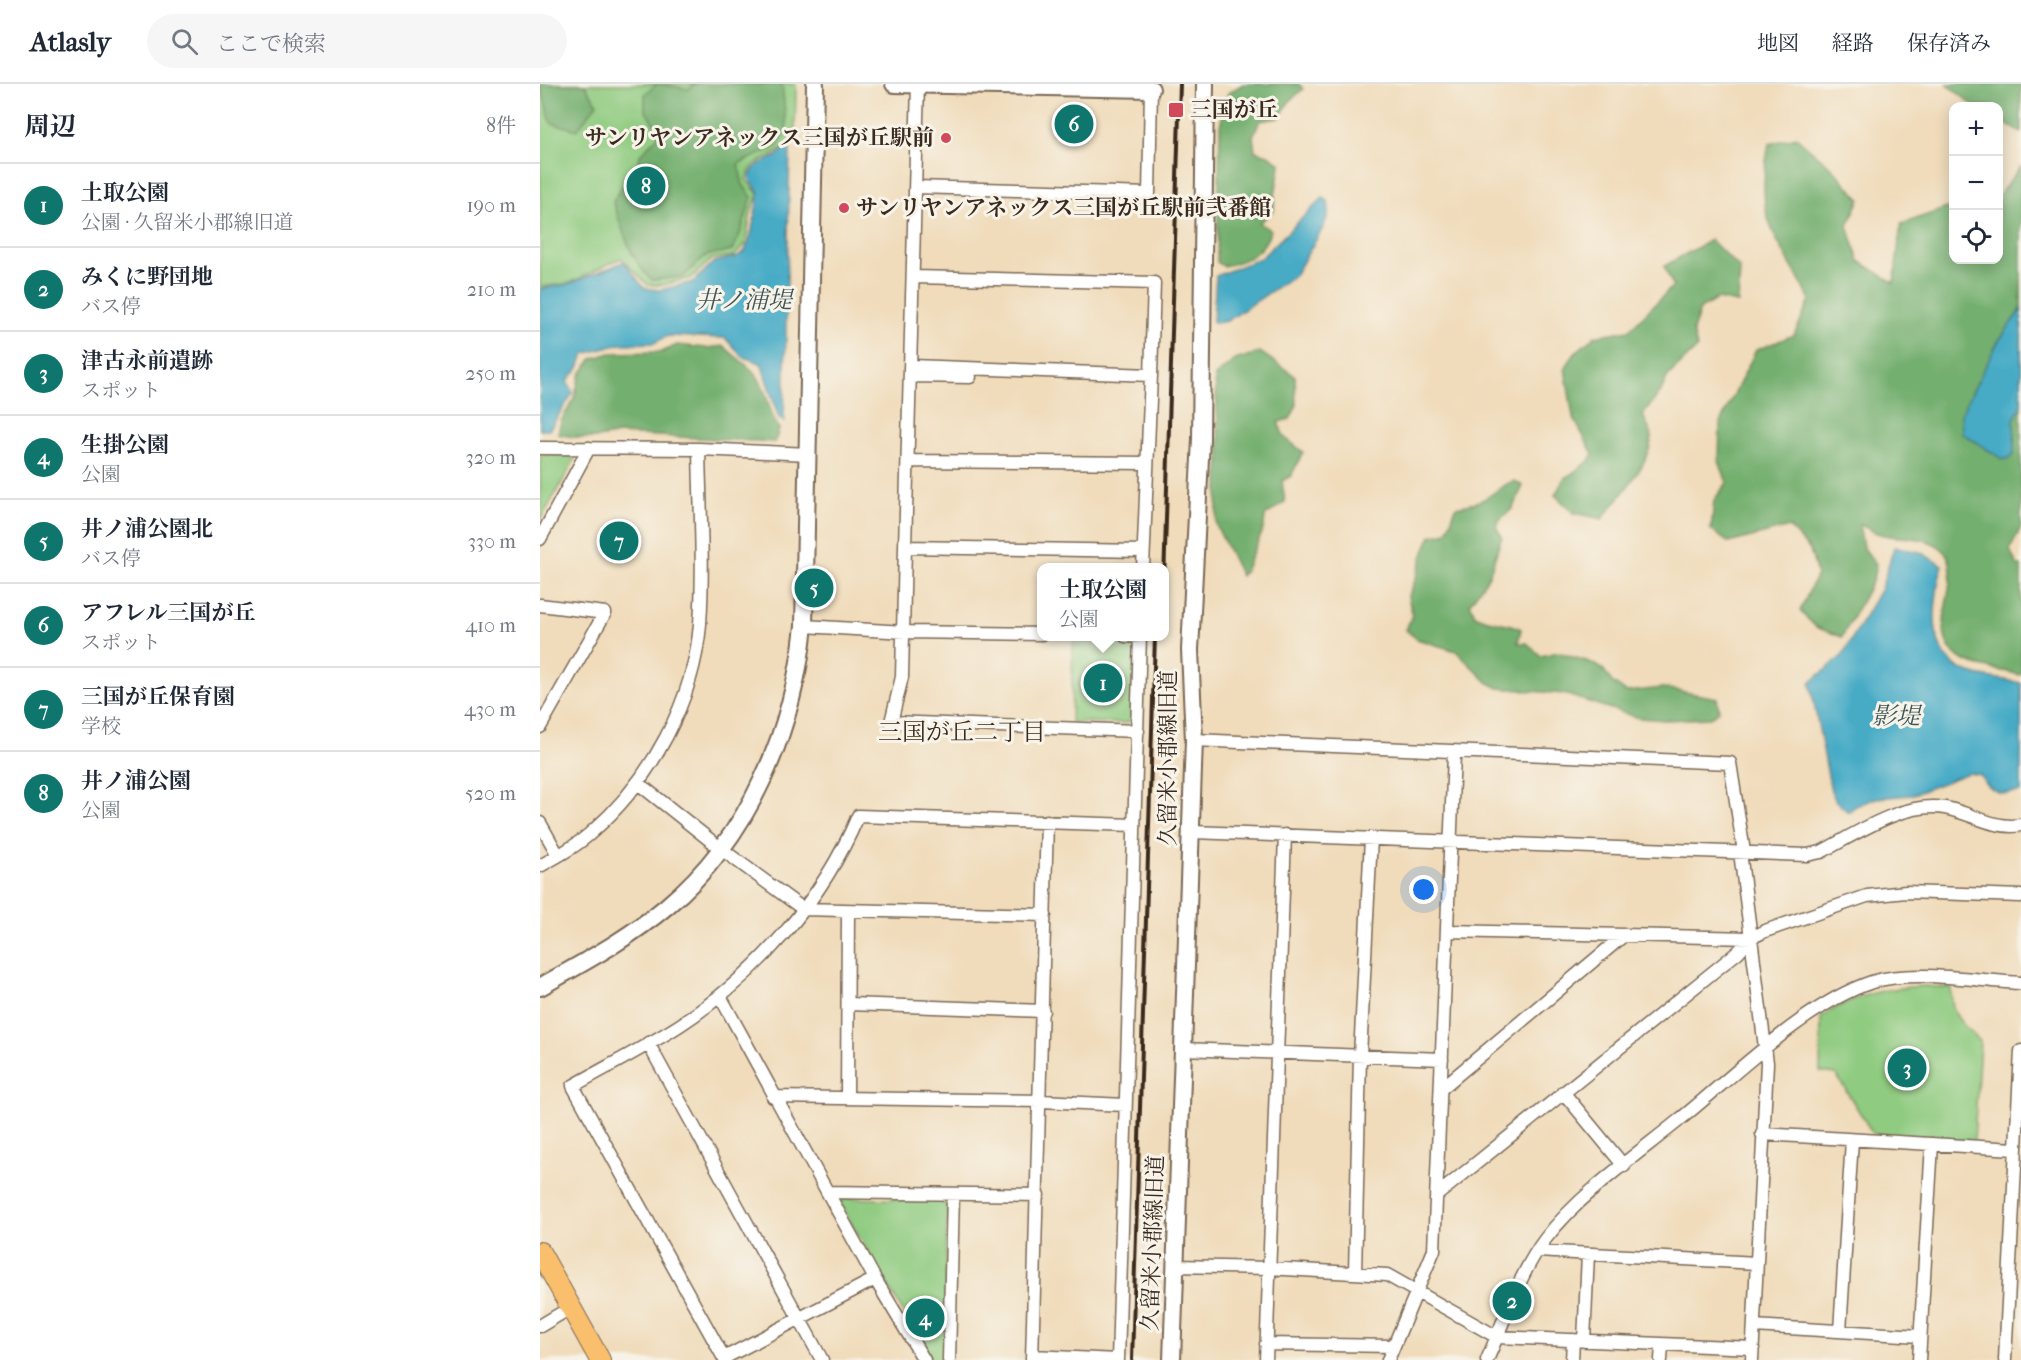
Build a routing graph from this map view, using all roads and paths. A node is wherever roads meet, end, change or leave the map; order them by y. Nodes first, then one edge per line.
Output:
1 (815, 84) edge
2 (894, 84) edge
3 (918, 84) edge
4 (1205, 84) edge
5 (1151, 89) joint
6 (916, 188) junction
7 (915, 277) junction
8 (912, 371) junction
9 (1151, 377) junction
10 (540, 448) edge
11 (589, 448) junction
12 (699, 449) junction
13 (808, 454) junction
14 (909, 461) junction
15 (1146, 463) junction
16 (540, 539) edge
17 (905, 547) junction
18 (1143, 550) junction
19 (1143, 563) edge
20 (540, 605) edge
21 (804, 626) junction
22 (905, 632) junction
23 (1037, 634) edge
24 (1140, 641) edge
25 (540, 727) edge
26 (1138, 731) junction
27 (1194, 740) junction
28 (1454, 753) junction
29 (638, 783) junction
30 (1047, 821) junction
31 (540, 823) edge
32 (1134, 825) junction
33 (2021, 825) edge
34 (1192, 832) junction
35 (1285, 835) junction
36 (1371, 838) junction
37 (1452, 842) junction
38 (720, 848) junction
39 (1742, 852) junction
40 (558, 855) junction
41 (540, 866) edge
42 (2021, 896) edge
43 (803, 909) junction
44 (848, 912) junction
45 (1045, 915) junction
46 (1448, 931) junction
47 (1623, 936) junction
48 (1751, 938) junction
49 (2021, 983) edge
50 (540, 987) edge
51 (720, 996) junction
52 (849, 1004) junction
53 (1042, 1011) junction
54 (648, 1043) junction
55 (1183, 1049) junction
56 (1766, 1049) junction
57 (2021, 1051) edge
58 (1278, 1052) junction
59 (1359, 1056) junction
60 (1442, 1059) junction
61 (1442, 1088) junction
62 (1563, 1092) junction
63 (773, 1097) junction
64 (847, 1098) junction
65 (1041, 1101) junction
66 (1125, 1105) junction
67 (1762, 1134) junction
68 (1852, 1140) junction
69 (1932, 1144) junction
70 (2015, 1149) junction
71 (1624, 1166) junction
72 (2018, 1170) edge
73 (827, 1192) junction
74 (953, 1194) junction
75 (1437, 1195) junction
76 (1038, 1196) junction
77 (1537, 1251) junction
78 (540, 1252) edge
79 (1588, 1254) junction
80 (1757, 1263) junction
81 (1175, 1266) junction
82 (1268, 1268) junction
83 (1355, 1273) junction
84 (875, 1279) junction
85 (1418, 1292) junction
86 (570, 1308) junction
87 (799, 1320) junction
88 (540, 1326) edge
89 (1754, 1326) junction
90 (1840, 1331) junction
91 (1920, 1336) junction
92 (1497, 1337) junction
93 (1579, 1340) junction
94 (1266, 1344) junction
95 (1662, 1345) junction
96 (1394, 1346) junction
97 (1753, 1354) edge
98 (1032, 1358) edge
99 (725, 1359) edge
100 (600, 1360) edge
101 (822, 1360) edge
102 (924, 1360) edge
103 (949, 1360) edge
104 (1118, 1360) edge
105 (1172, 1360) edge
106 (1266, 1360) edge
107 (1388, 1360) edge
108 (1487, 1360) edge
109 (1572, 1360) edge
110 (1661, 1360) edge
111 (1919, 1360) edge
112 (2005, 1360) edge

1 - 13 street
2 - 3 street
3 - 5 street
3 - 6 street
4 - 27 street, 久留米小郡線旧道
5 - 6 street
6 - 7 street
7 - 8 street
7 - 9 street
8 - 9 street
8 - 14 street
9 - 15 street
10 - 11 street
11 - 12 street
11 - 16 street
12 - 13 street
12 - 29 street
13 - 21 street
14 - 15 street
14 - 17 street
15 - 18 street
17 - 18 street
17 - 22 street
18 - 19 street
20 - 25 street
21 - 22 street
21 - 38 street
22 - 23 street
22 - 26 street
24 - 26 street
26 - 32 street
27 - 28 street
27 - 34 street, 久留米小郡線旧道
28 - 37 street
28 - 39 street
29 - 38 street
29 - 40 street
30 - 32 street
30 - 43 street
30 - 45 street
31 - 40 street
32 - 66 street
33 - 39 street
34 - 35 street
34 - 55 street, 久留米小郡線旧道
35 - 36 street
35 - 58 street
36 - 37 street
36 - 59 street
37 - 39 street
37 - 46 street
38 - 43 street
38 - 50 street
39 - 48 street
40 - 41 street
42 - 48 street
43 - 44 street
43 - 51 street
44 - 45 street
44 - 52 street
45 - 53 street
46 - 47 street
46 - 60 street
47 - 48 street
47 - 61 street
48 - 56 street
48 - 62 street
49 - 56 street
51 - 54 street
51 - 63 street
52 - 53 street
52 - 64 street
53 - 65 street
54 - 87 street
54 - 99 street
55 - 58 street
55 - 81 street, 久留米小郡線旧道
56 - 67 street
56 - 71 street
57 - 70 street
58 - 59 street
58 - 82 street
59 - 60 street
59 - 83 street
60 - 61 street
61 - 75 street
62 - 71 street
62 - 75 street
63 - 64 street
63 - 73 street
64 - 65 street
65 - 66 street
65 - 76 street
66 - 104 street
67 - 68 street
67 - 80 street
68 - 69 street
68 - 90 street
69 - 70 street
69 - 91 street
70 - 72 street
71 - 77 street
72 - 112 street
73 - 74 street
73 - 84 street
74 - 76 street
74 - 103 street
75 - 85 street
76 - 98 street
77 - 79 street
77 - 92 street
78 - 86 main road
79 - 80 street
79 - 93 street
80 - 89 street
81 - 82 street
81 - 105 street, 久留米小郡線旧道
82 - 83 street
82 - 94 street
83 - 85 street
84 - 87 street
84 - 102 street
85 - 92 street
85 - 96 street
86 - 88 street
86 - 100 main road
87 - 99 street
87 - 101 street
89 - 90 street
89 - 97 street
90 - 91 street
91 - 111 street
92 - 93 street
92 - 108 street
93 - 95 street
93 - 109 street
94 - 96 street
94 - 106 street
95 - 97 street
95 - 110 street
96 - 107 street
98 - 104 street

